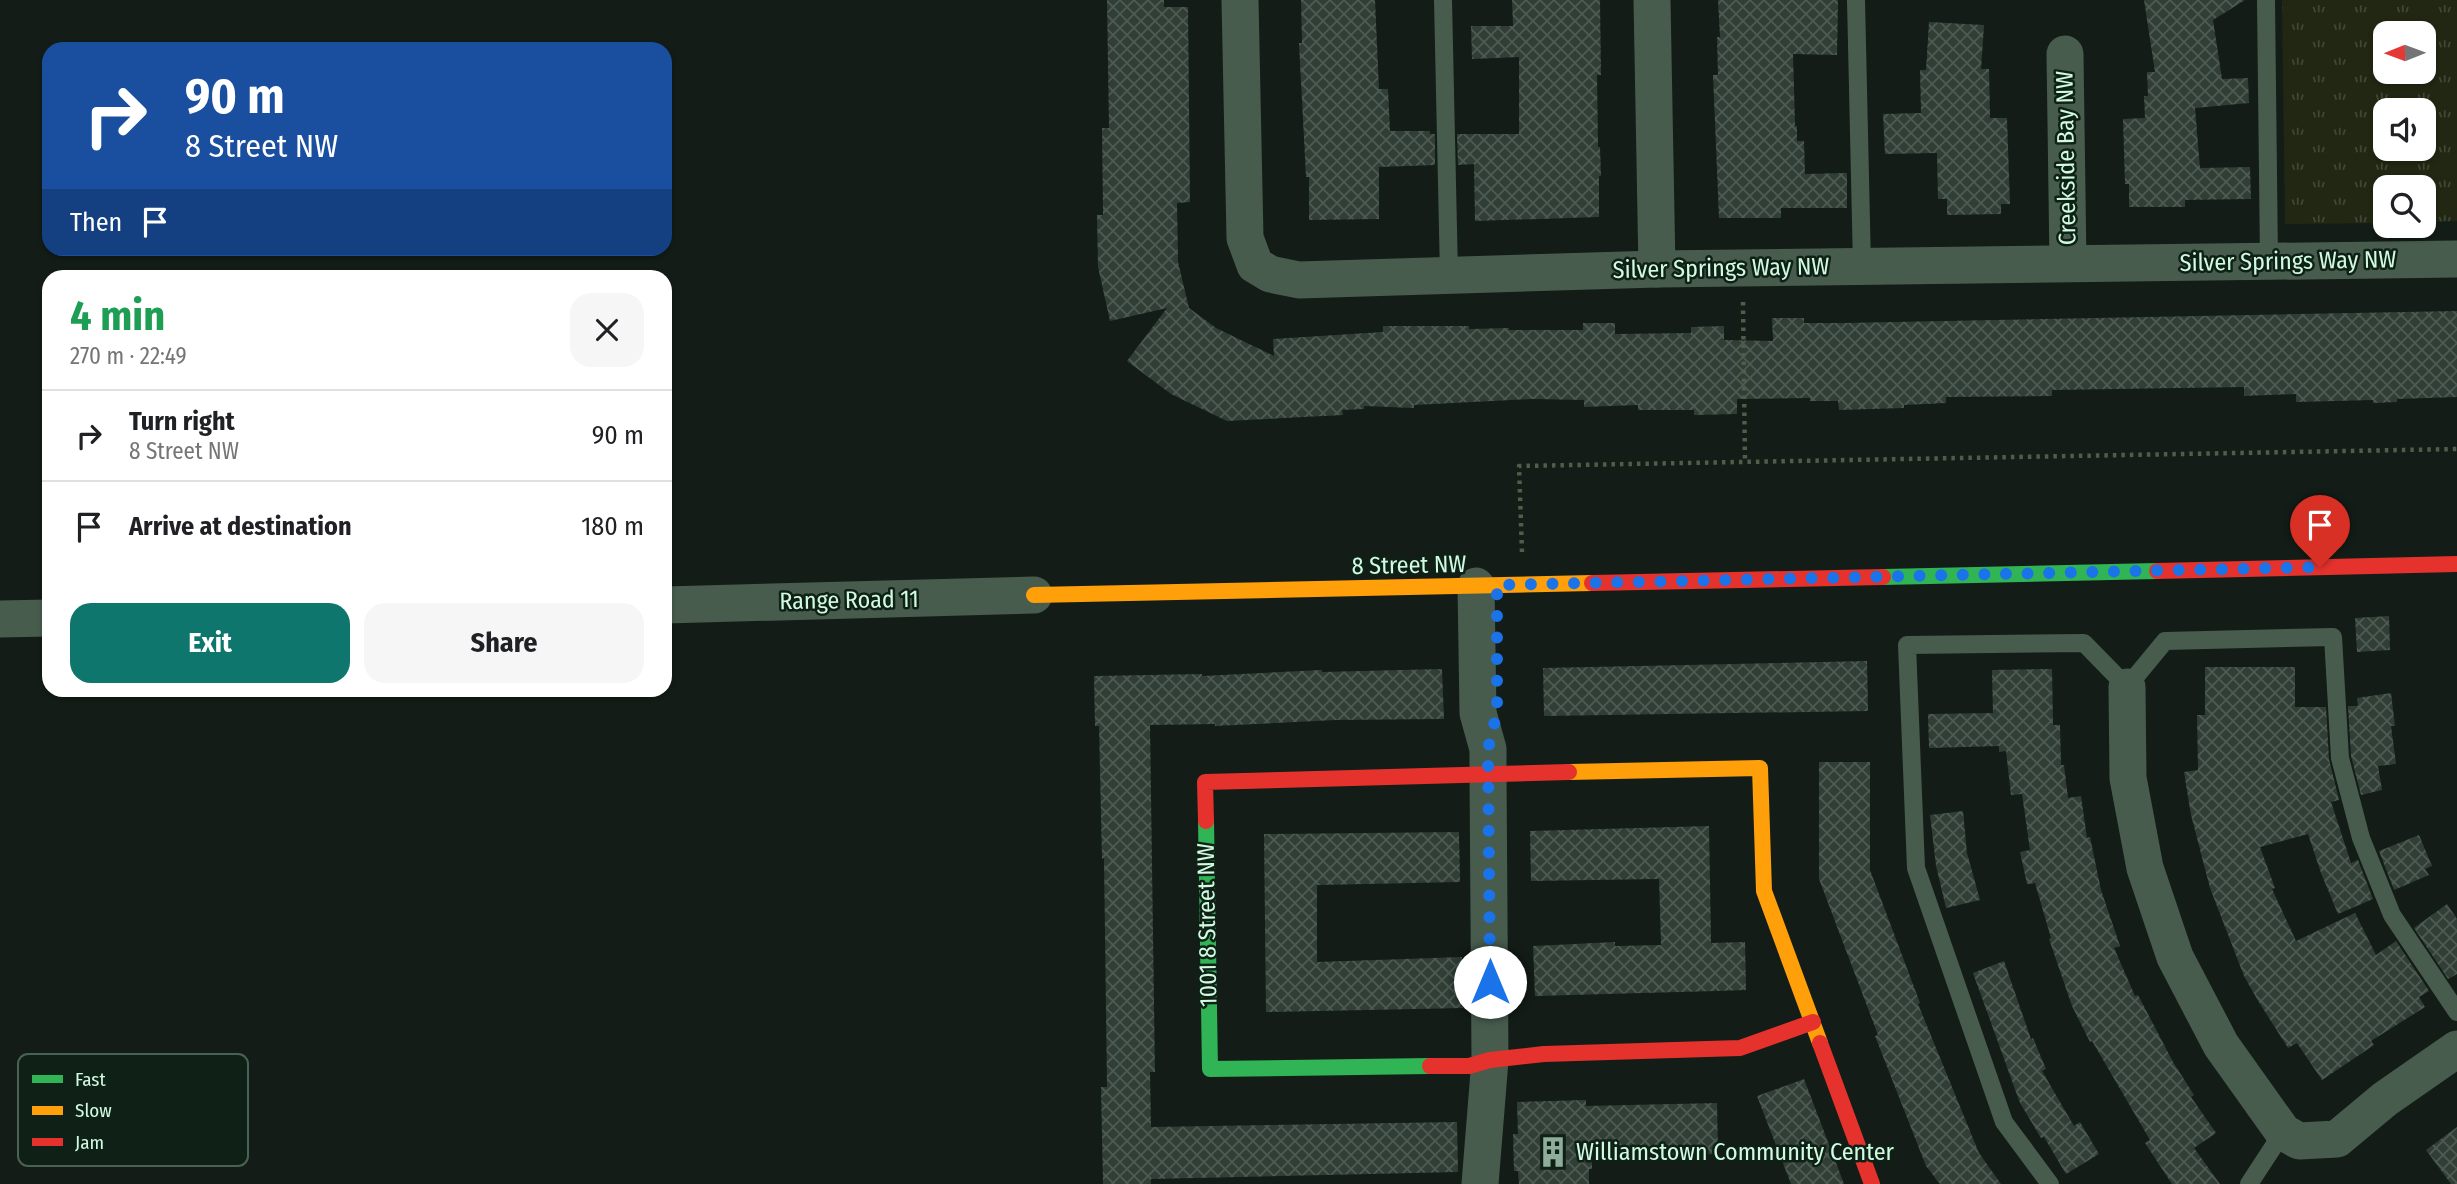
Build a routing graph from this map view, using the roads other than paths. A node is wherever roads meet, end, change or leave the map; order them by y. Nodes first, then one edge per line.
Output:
1 (1240, 0) edge
2 (1443, 0) edge
3 (1652, 0) edge
4 (1856, 0) edge
5 (2266, 0) edge
6 (2065, 54) dead end
7 (2457, 259) edge
8 (2270, 261) junction
9 (2068, 263) junction
10 (1862, 266) junction
11 (1657, 269) junction
12 (1449, 275) junction
13 (2457, 564) edge
14 (1498, 585) junction
15 (1034, 595) joint
16 (672, 605) edge
17 (42, 618) edge
18 (0, 619) edge
19 (2127, 687) junction
20 (1488, 761) junction
21 (2457, 1012) edge
22 (1813, 1022) junction
23 (2457, 1049) edge
24 (1490, 1060) junction
25 (2283, 1132) junction
26 (1480, 1184) edge
27 (1872, 1184) edge
28 (2050, 1184) edge
29 (2249, 1184) edge

1 - 12 street, Silver Springs Way NW
2 - 12 lane
3 - 11 street
4 - 10 lane
5 - 8 lane
6 - 9 street, Creekside Bay NW
7 - 8 street, Silver Springs Way NW
8 - 9 street, Silver Springs Way NW
9 - 10 street, Silver Springs Way NW
10 - 11 street, Silver Springs Way NW
11 - 12 street, Silver Springs Way NW
13 - 14 street, 8 Street NW
14 - 15 street, 8 Street NW
14 - 20 street
15 - 16 street, Range Road 11
17 - 18 street
19 - 21 lane
19 - 25 street
19 - 28 lane
20 - 22 street, 1001 8 Street NW
20 - 24 street
20 - 24 street, 1001 8 Street NW
22 - 24 street, 1001 8 Street NW
22 - 27 street, 1001 8 Street NW
23 - 25 street
24 - 26 street
25 - 29 lane

